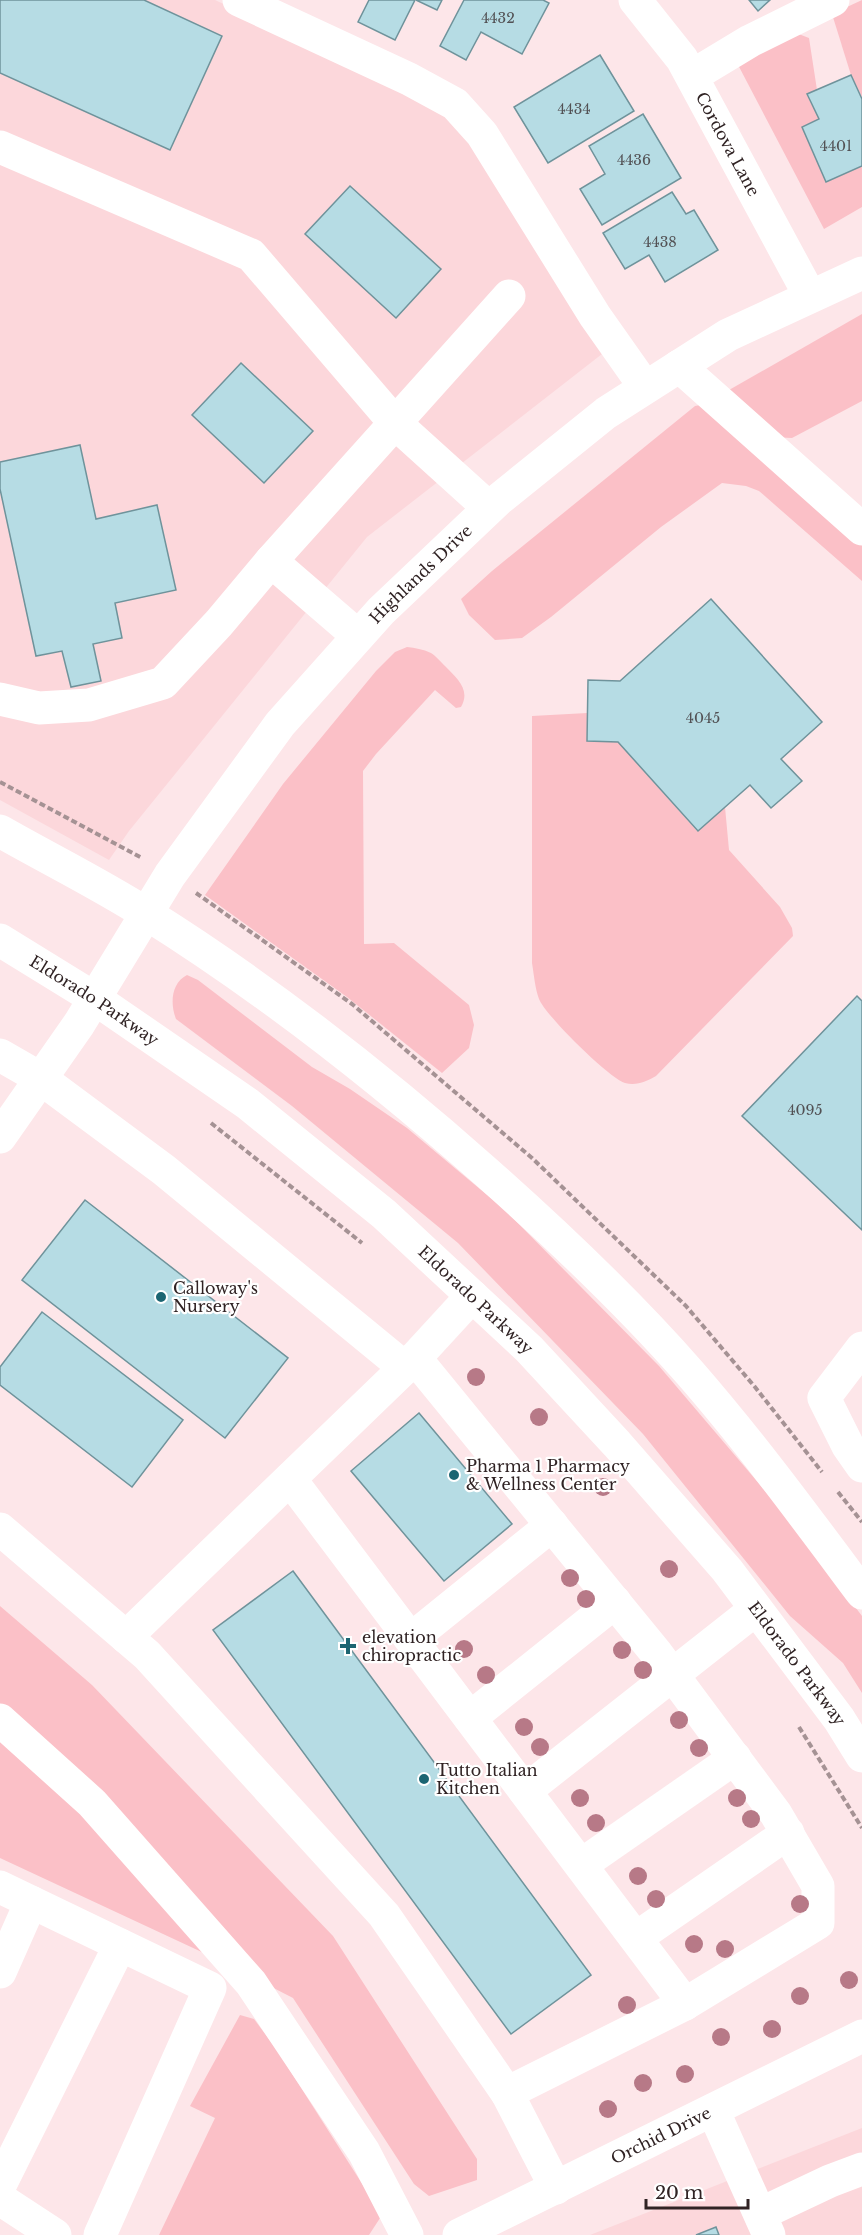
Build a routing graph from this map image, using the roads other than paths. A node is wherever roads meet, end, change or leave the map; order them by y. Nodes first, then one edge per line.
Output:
1 (239, 0) edge
2 (635, 0) edge
3 (833, 0) edge
4 (692, 76) junction
5 (0, 147) edge
6 (862, 273) edge
7 (509, 296) dead end
8 (810, 296) junction
9 (679, 366) junction
10 (645, 387) junction
11 (395, 423) junction
12 (489, 508) junction
13 (862, 529) edge
14 (271, 561) junction
15 (358, 636) junction
16 (0, 699) edge
17 (0, 831) edge
18 (146, 913) junction
19 (0, 940) edge
20 (94, 998) junction
21 (0, 1055) edge
22 (40, 1078) junction
23 (0, 1137) edge
24 (472, 1296) junction
25 (862, 1348) edge
26 (410, 1363) junction
27 (862, 1466) edge
28 (290, 1479) junction
29 (552, 1525) junction
30 (0, 1529) edge
31 (862, 1593) edge
32 (615, 1602) junction
33 (756, 1609) junction
34 (126, 1637) junction
35 (411, 1639) junction
36 (673, 1676) junction
37 (470, 1718) junction
38 (0, 1720) edge
39 (862, 1756) edge
40 (735, 1758) junction
41 (525, 1791) junction
42 (788, 1833) junction
43 (581, 1865) junction
44 (0, 1887) edge
45 (31, 1902) junction
46 (636, 1938) junction
47 (120, 1945) junction
48 (0, 1972) edge
49 (251, 1983) junction
50 (210, 1988) junction
51 (685, 2004) junction
52 (862, 2036) edge
53 (507, 2093) junction
54 (713, 2110) junction
55 (862, 2169) edge
56 (0, 2185) edge
57 (556, 2188) junction
58 (0, 2199) edge
59 (765, 2224) edge
60 (40, 2230) edge
61 (100, 2235) edge
62 (407, 2235) edge
63 (459, 2235) edge

1 - 10 main road
2 - 4 main road, Cordova Lane
3 - 4 main road
4 - 8 main road, Cordova Lane
5 - 11 main road
6 - 8 main road, Highlands Drive
7 - 11 main road
8 - 9 main road, Highlands Drive
9 - 10 main road, Highlands Drive
9 - 13 main road
10 - 12 main road, Highlands Drive
11 - 12 main road
11 - 14 main road
12 - 15 main road, Highlands Drive
14 - 15 main road
14 - 16 main road
15 - 18 main road, Highlands Drive
17 - 18 main road
18 - 20 main road, Highlands Drive
18 - 31 main road
19 - 20 main road, Eldorado Parkway
20 - 22 main road, Highlands Drive
20 - 24 main road, Eldorado Parkway
21 - 22 main road
22 - 23 main road, Highlands Drive
22 - 26 main road
24 - 26 main road
24 - 33 main road, Eldorado Parkway
25 - 27 main road
26 - 28 main road
26 - 29 main road
28 - 34 main road
28 - 35 main road
29 - 32 main road
29 - 35 main road
30 - 34 main road
32 - 36 main road
32 - 37 main road
33 - 36 main road
33 - 39 main road, Eldorado Parkway
34 - 53 main road
35 - 37 main road
36 - 40 main road
36 - 41 main road
37 - 41 main road
38 - 49 main road
40 - 42 main road
40 - 43 main road
41 - 43 main road
42 - 46 main road
42 - 51 main road
43 - 46 main road
44 - 45 main road
45 - 47 main road
45 - 48 main road
46 - 51 main road
47 - 50 main road
47 - 56 main road
49 - 50 main road
49 - 62 main road
50 - 61 main road
51 - 53 main road
52 - 54 main road, Orchid Drive
53 - 57 main road
54 - 57 main road, Orchid Drive
54 - 59 main road
55 - 59 main road
57 - 63 main road, Orchid Drive
58 - 60 main road

